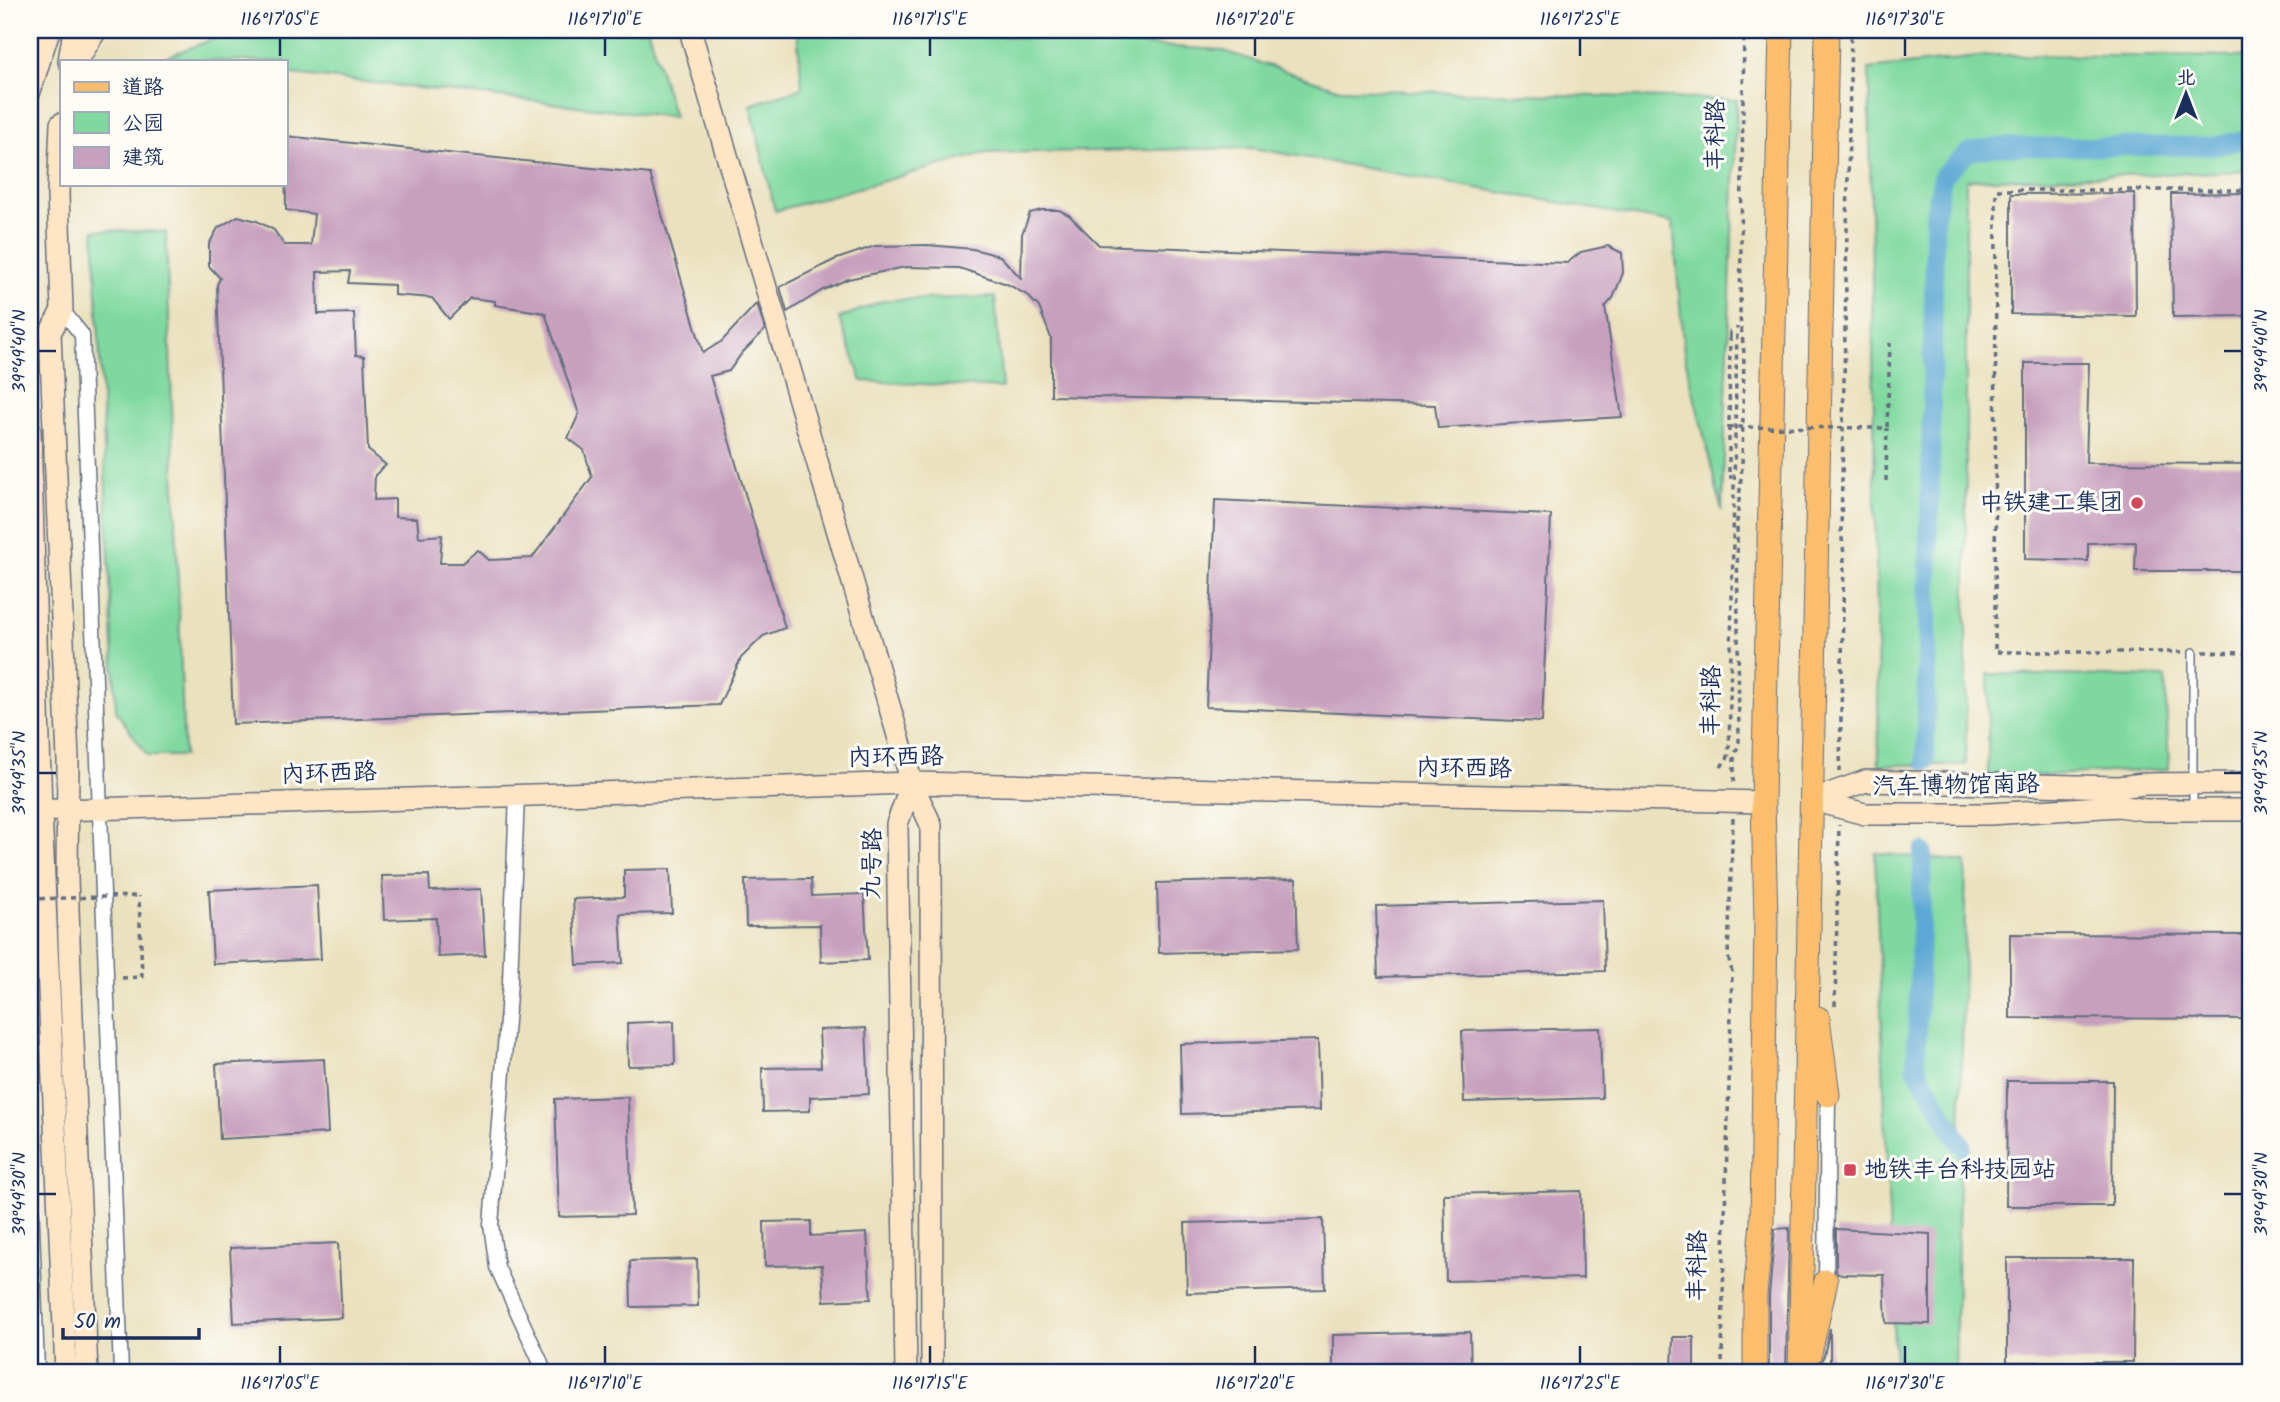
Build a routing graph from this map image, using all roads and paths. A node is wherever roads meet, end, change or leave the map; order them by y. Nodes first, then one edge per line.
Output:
1 (49, 30) edge
2 (74, 30) edge
3 (96, 30) edge
4 (690, 30) edge
5 (1744, 30) edge
6 (1781, 30) edge
7 (1827, 30) edge
8 (1851, 30) edge
9 (69, 60) edge
10 (78, 60) edge
11 (30, 91) edge
12 (60, 147) edge
13 (2250, 190) edge
14 (62, 310) junction
15 (1889, 343) dead end
16 (1729, 427) junction
17 (1887, 428) junction
18 (30, 431) edge
19 (1733, 478) junction
20 (1886, 481) dead end
21 (2193, 652) junction
22 (2250, 653) edge
23 (1721, 767) dead end
24 (912, 783) junction
25 (2193, 783) junction
26 (2250, 783) edge
27 (517, 794) junction
28 (1839, 799) junction
29 (1812, 800) junction
30 (1734, 802) junction
31 (1763, 802) junction
32 (99, 808) junction
33 (67, 810) junction
34 (2193, 810) junction
35 (2250, 810) edge
36 (36, 811) edge
37 (30, 899) edge
38 (142, 977) dead end
39 (1807, 994) junction
40 (1835, 1012) dead end
41 (1828, 1095) joint
42 (30, 1167) edge
43 (1826, 1281) joint
44 (37, 1372) edge
45 (66, 1372) edge
46 (88, 1372) edge
47 (121, 1372) edge
48 (541, 1372) edge
49 (906, 1372) edge
50 (932, 1372) edge
51 (1722, 1372) edge
52 (1755, 1372) edge
53 (1802, 1372) edge

1 - 11 street
2 - 9 street
3 - 10 street
4 - 24 street
5 - 30 path, 丰科路
6 - 31 main road
7 - 29 main road
8 - 28 path
12 - 14 street
13 - 21 path
14 - 32 street
14 - 33 street
15 - 17 path, bridge
16 - 17 path, bridge
16 - 19 path
16 - 19 path, bridge
17 - 20 path
18 - 36 street
19 - 23 path
21 - 22 path
21 - 25 lane
24 - 27 street, 内环西路
24 - 30 street, 内环西路
24 - 49 street, 九号路
24 - 50 street
25 - 26 street, 汽车博物馆南路
25 - 28 street, 汽车博物馆南路
25 - 34 lane
27 - 32 street, 内环西路
27 - 48 street
28 - 29 street, 汽车博物馆南路
28 - 34 street, 汽车博物馆南路
28 - 40 path
29 - 39 main road
30 - 31 street, 内环西路
30 - 51 path, 丰科路
31 - 52 main road
32 - 33 street, 内环西路
32 - 47 street
33 - 36 street, 内环西路
33 - 46 street
34 - 35 street, 汽车博物馆南路
36 - 45 street
37 - 38 path, bridge
39 - 41 main road
39 - 53 main road
41 - 43 street
42 - 44 street
43 - 53 main road

